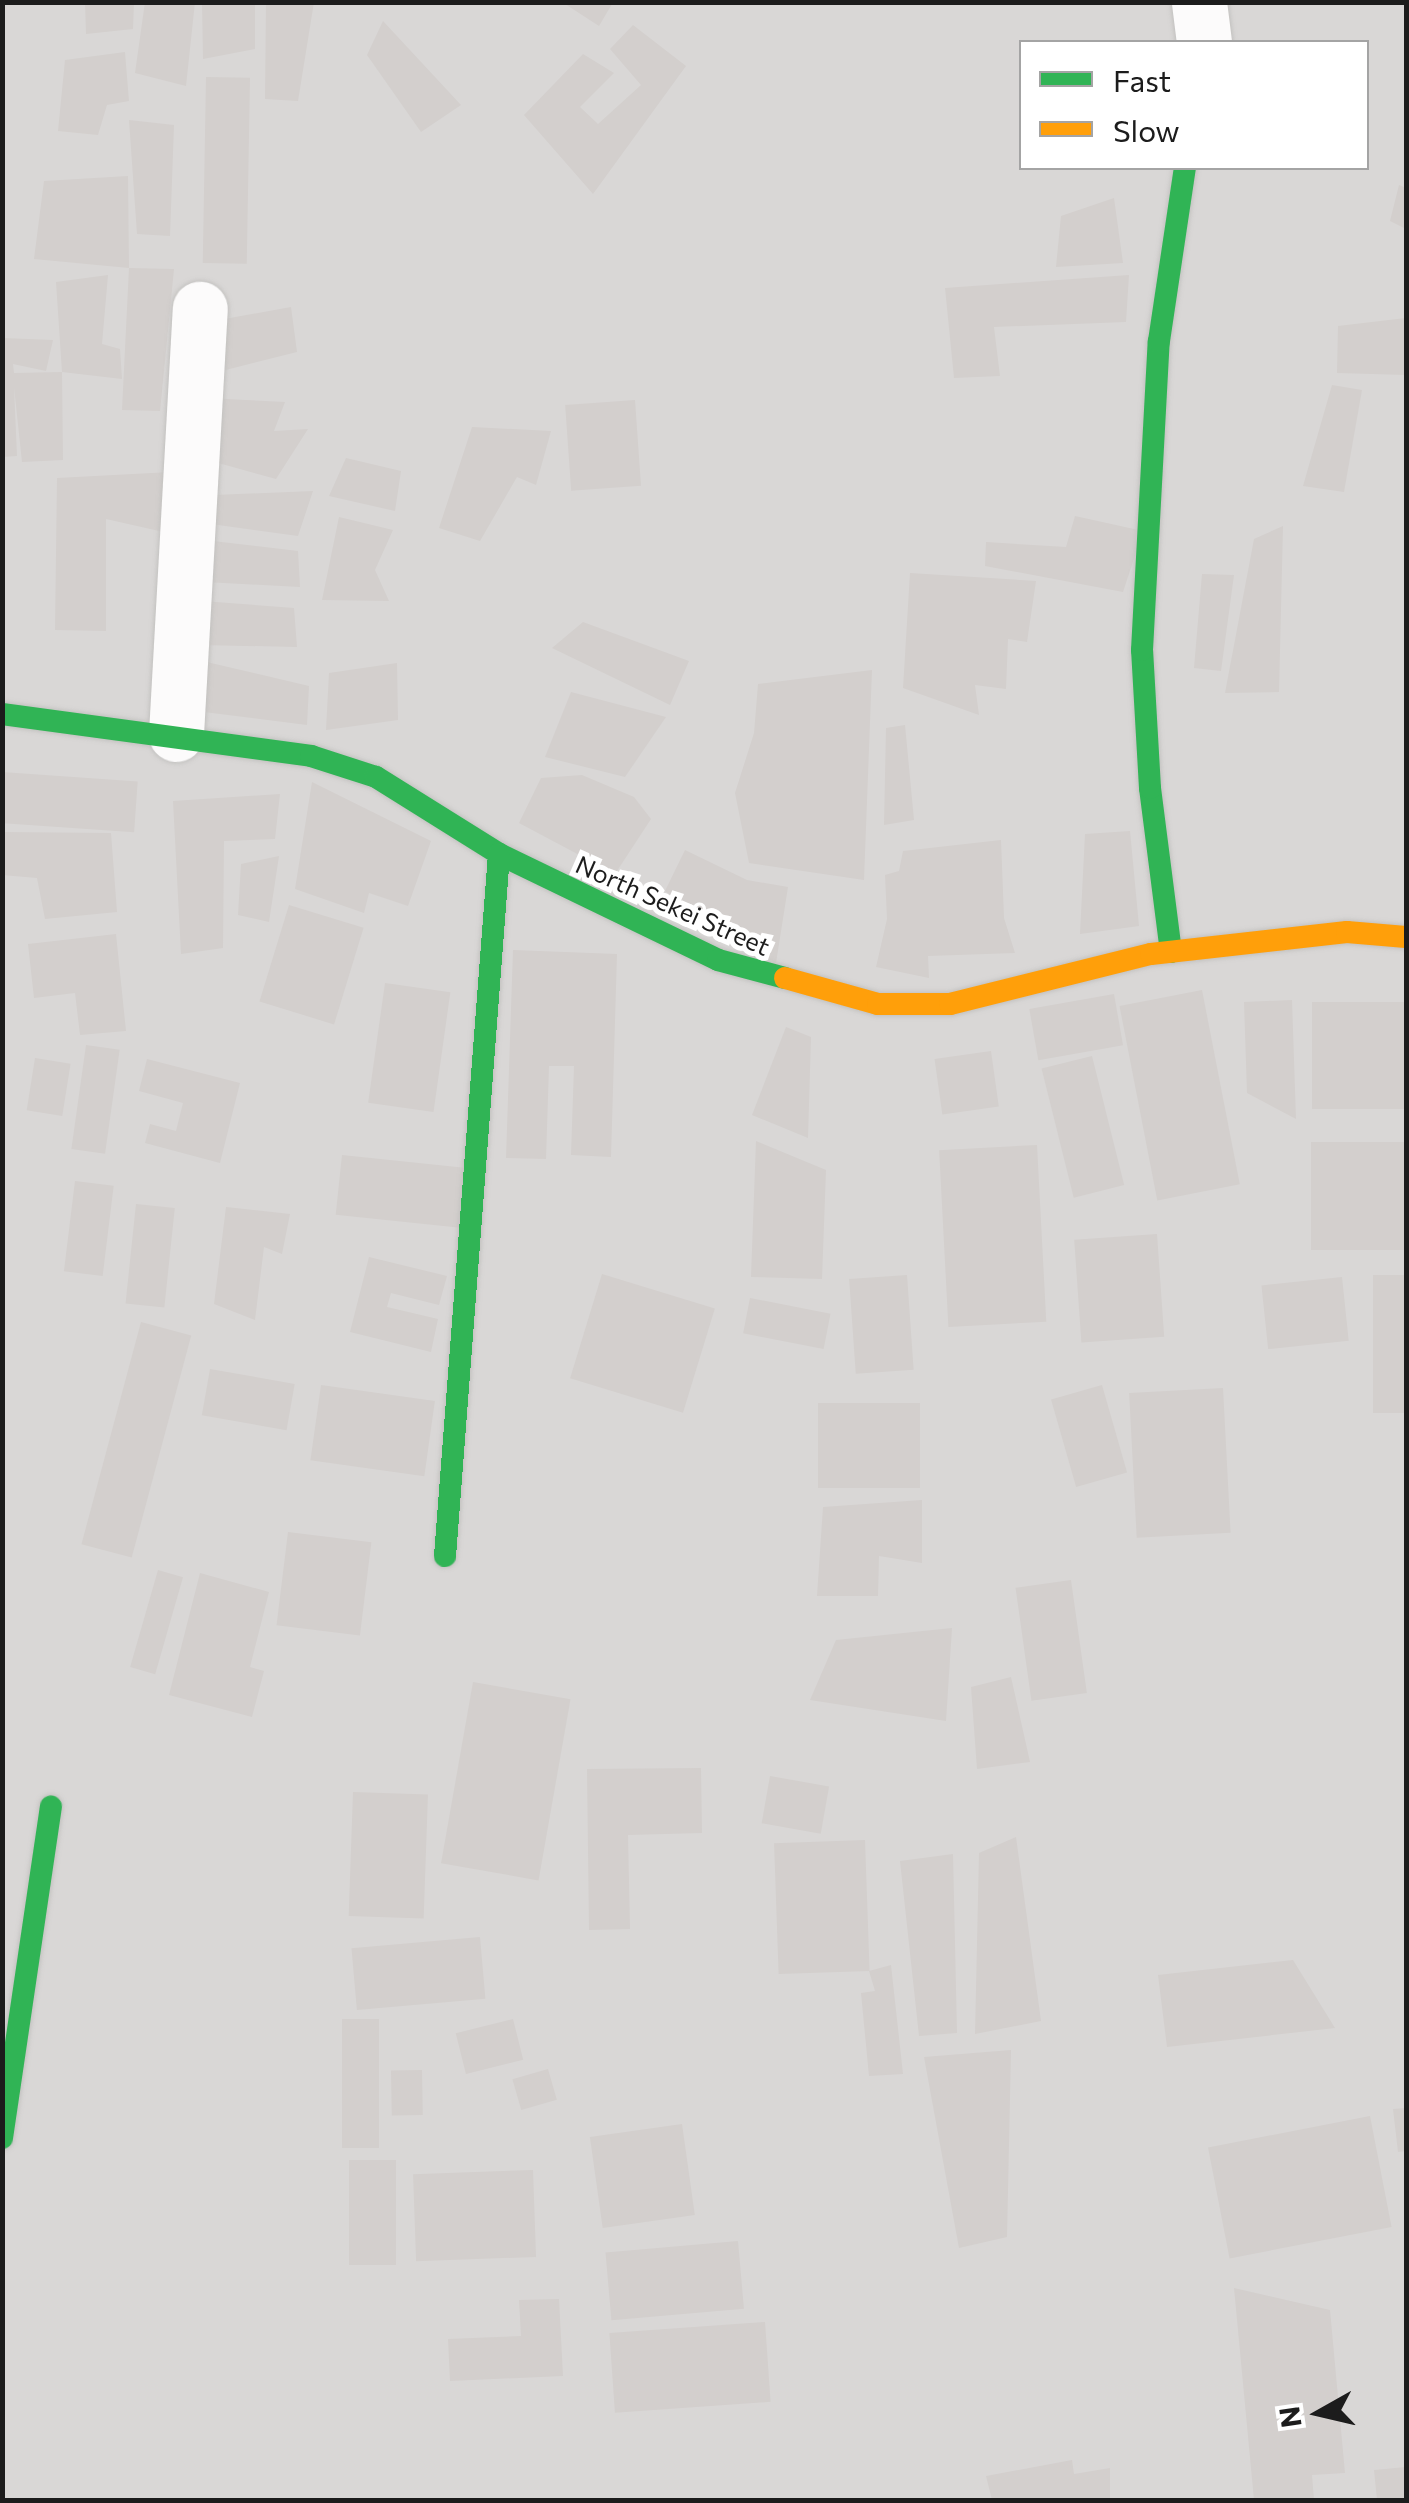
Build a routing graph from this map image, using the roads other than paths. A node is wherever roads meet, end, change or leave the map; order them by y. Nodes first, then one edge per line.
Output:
1 (1199, 2) edge
2 (1204, 40) edge
3 (1186, 170) edge
4 (200, 309) dead end
5 (2, 714) edge
6 (176, 734) junction
7 (499, 854) junction
8 (1406, 938) edge
9 (1171, 952) junction
10 (445, 1556) dead end
11 (51, 1808) dead end
12 (2, 2138) edge

1 - 2 street
3 - 9 street
4 - 6 street
5 - 6 street, North Sekei Street
6 - 7 street, North Sekei Street
7 - 9 street, North Sekei Street
7 - 10 street
8 - 9 street, North Sekei Street
11 - 12 street

